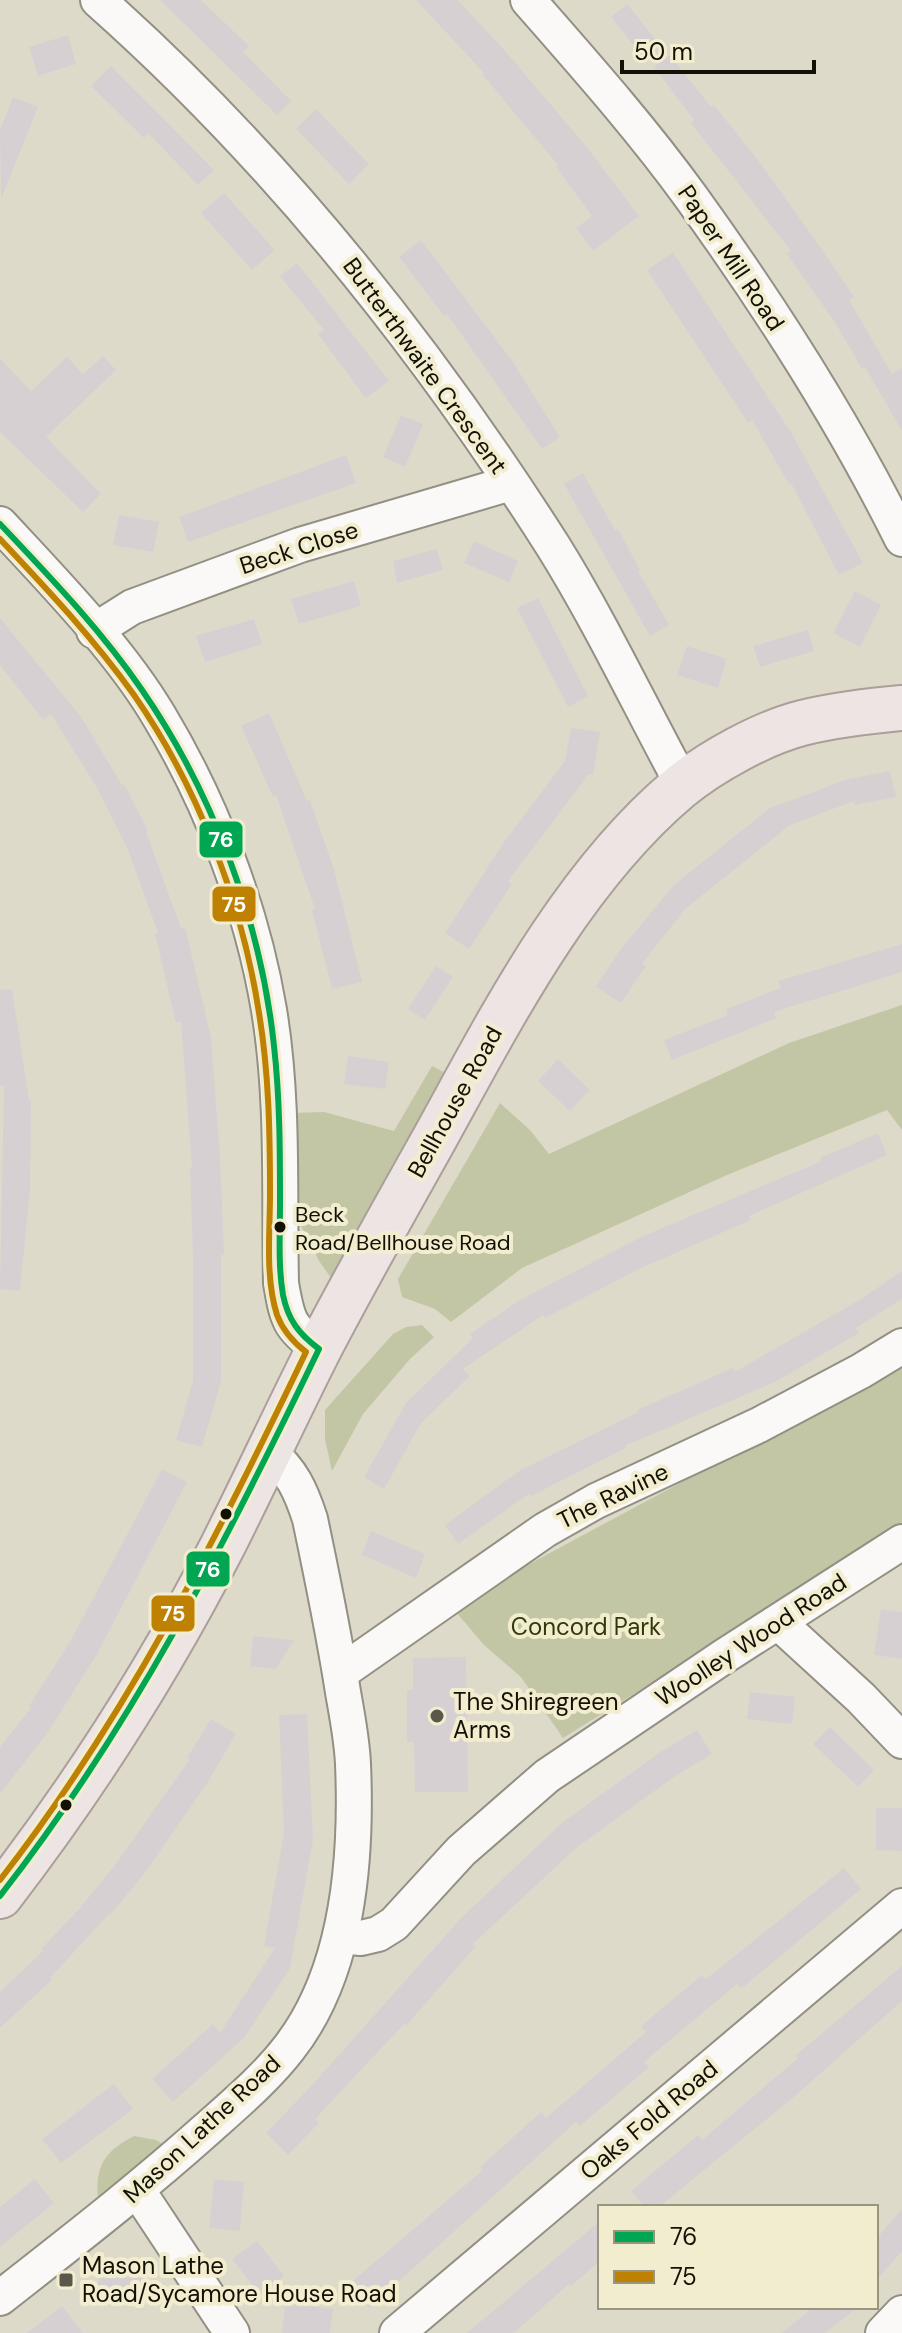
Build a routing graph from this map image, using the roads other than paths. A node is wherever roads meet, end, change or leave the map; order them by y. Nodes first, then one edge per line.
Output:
1 (98, 0) edge
2 (528, 0) edge
3 (511, 483) junction
4 (0, 524) edge
5 (902, 539) edge
6 (94, 631) junction
7 (902, 708) edge
8 (683, 785) junction
9 (902, 1346) edge
10 (319, 1349) junction
11 (269, 1452) junction
12 (902, 1542) edge
13 (779, 1623) junction
14 (340, 1673) junction
15 (902, 1741) edge
16 (0, 1896) edge
17 (902, 1906) edge
18 (340, 1936) junction
19 (138, 2191) junction
20 (0, 2298) edge
21 (902, 2313) edge
22 (232, 2333) edge
23 (397, 2333) edge
24 (883, 2333) edge

1 - 3 street, Butterthwaite Crescent
2 - 5 street, Paper Mill Road
3 - 6 street, Beck Close
3 - 8 street, Butterthwaite Crescent
4 - 6 street
6 - 10 street
7 - 8 main road, Bellhouse Road
8 - 10 main road, Bellhouse Road
9 - 14 street, The Ravine
10 - 11 main road, Bellhouse Road
11 - 14 street, Mason Lathe Road
11 - 16 main road, Bellhouse Road
12 - 13 street, Woolley Wood Road
13 - 15 street
13 - 18 street, Woolley Wood Road
14 - 18 street, Mason Lathe Road
17 - 23 street, Oaks Fold Road
18 - 19 street, Mason Lathe Road
19 - 20 street, Mason Lathe Road
19 - 22 street
21 - 24 street

